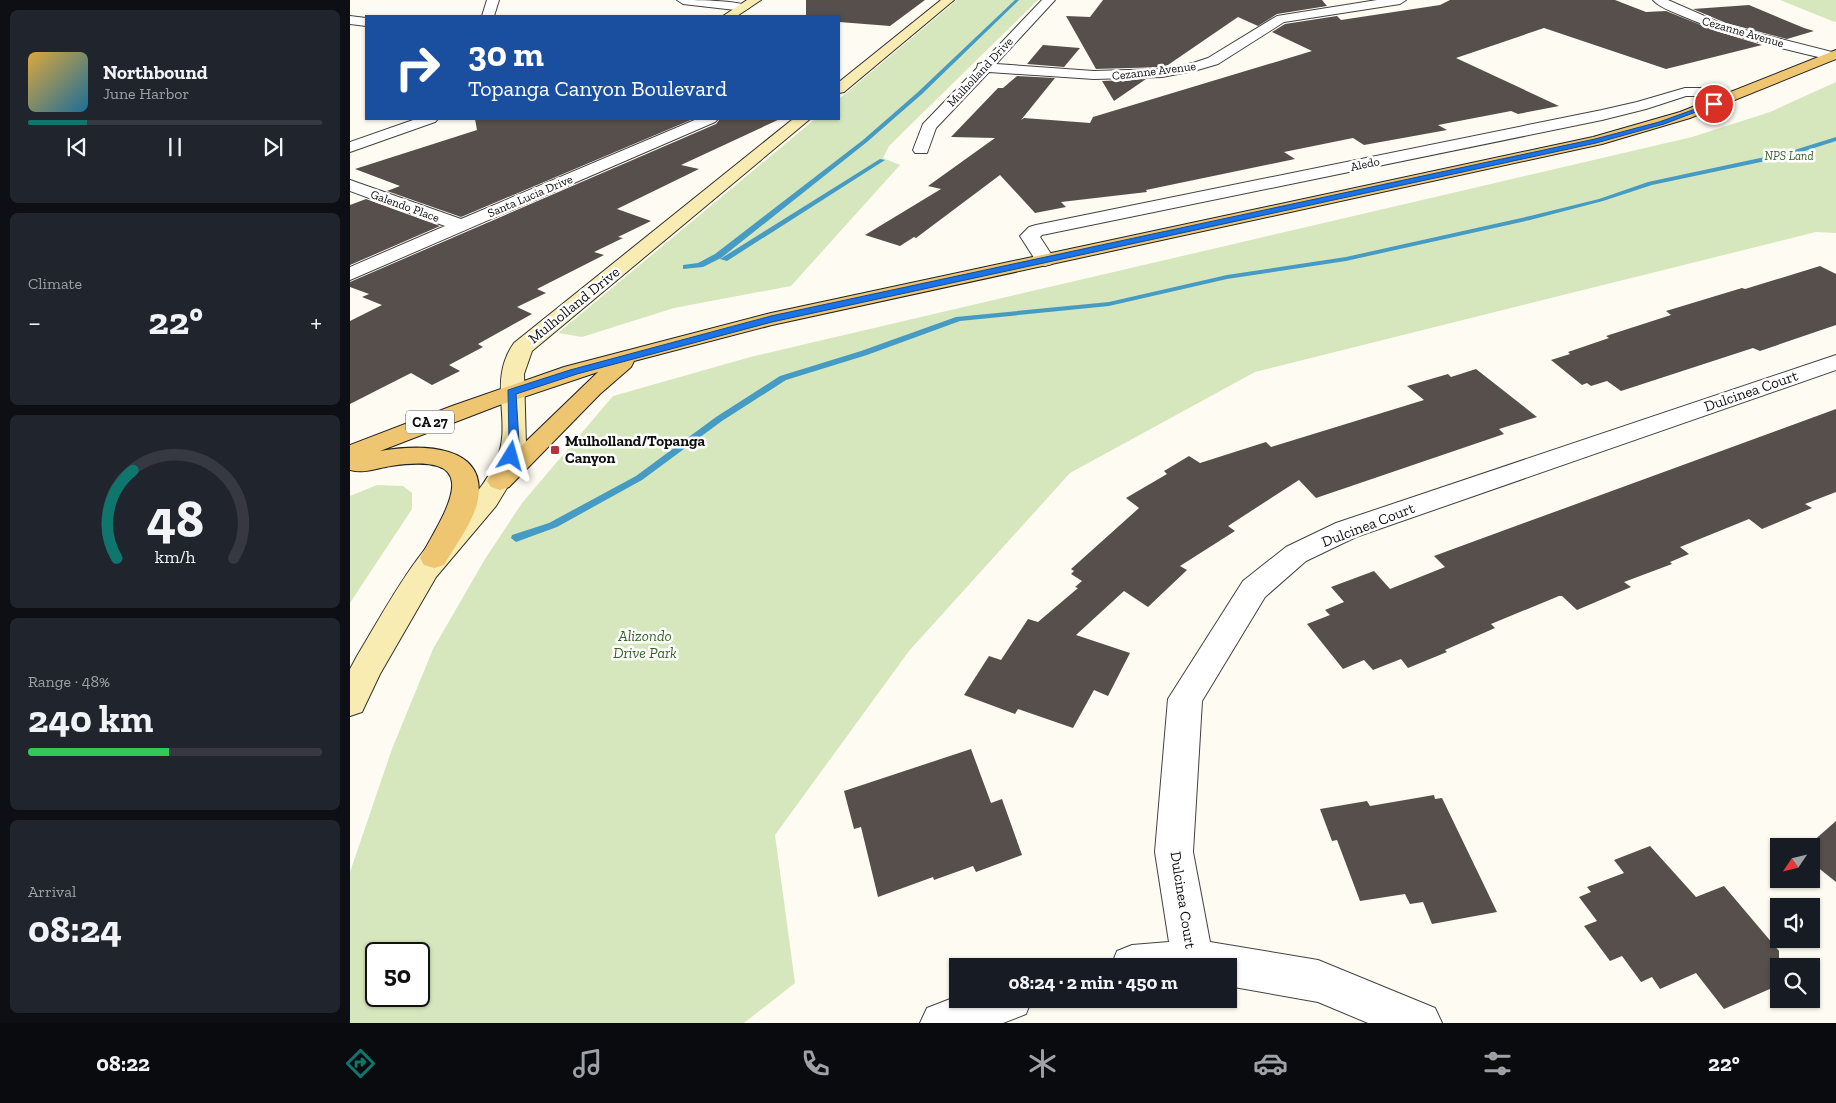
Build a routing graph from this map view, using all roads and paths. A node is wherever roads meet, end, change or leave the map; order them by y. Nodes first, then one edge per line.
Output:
1 (494, 0) edge
2 (684, 0) edge
3 (948, 0) edge
4 (1049, 0) edge
5 (1400, 0) edge
6 (1659, 0) edge
7 (750, 4) edge
8 (488, 15) edge
9 (731, 15) edge
10 (350, 20) edge
11 (365, 22) edge
12 (1833, 55) edge
13 (984, 67) junction
14 (840, 88) edge
15 (1728, 99) junction
16 (427, 120) edge
17 (708, 120) edge
18 (801, 120) edge
19 (350, 147) edge
20 (922, 150) dead end
21 (350, 185) edge
22 (460, 226) junction
23 (1045, 260) junction
24 (350, 274) edge
25 (630, 356) junction
26 (1836, 362) edge
27 (511, 392) junction
28 (350, 454) edge
29 (350, 467) edge
30 (500, 481) junction
31 (434, 558) junction
32 (350, 702) edge
33 (1193, 958) edge
34 (1237, 967) edge
35 (985, 1008) edge
36 (942, 1023) edge
37 (1420, 1023) edge

1 - 8 street
2 - 7 street
3 - 14 main road
4 - 13 street, Mulholland Drive
5 - 13 street, Cezanne Avenue
6 - 12 street, Cezanne Avenue
7 - 9 main road
10 - 11 street
12 - 15 main road, CA 27
13 - 20 street, Mulholland Drive
15 - 23 main road, CA 27
15 - 23 street, Aledo
16 - 19 street
17 - 22 street, Santa Lucia Drive
18 - 27 main road, Mulholland Drive
21 - 22 street, Galendo Place
22 - 24 street, Santa Lucia Drive
23 - 25 main road, CA 27
25 - 27 main road, CA 27
25 - 30 main road
26 - 33 street, Dulcinea Court
27 - 28 main road, CA 27
27 - 30 main road, Mulholland Drive
29 - 31 main road
30 - 31 main road, Mulholland Drive
31 - 32 main road, Mulholland Drive
34 - 37 street
35 - 36 street

